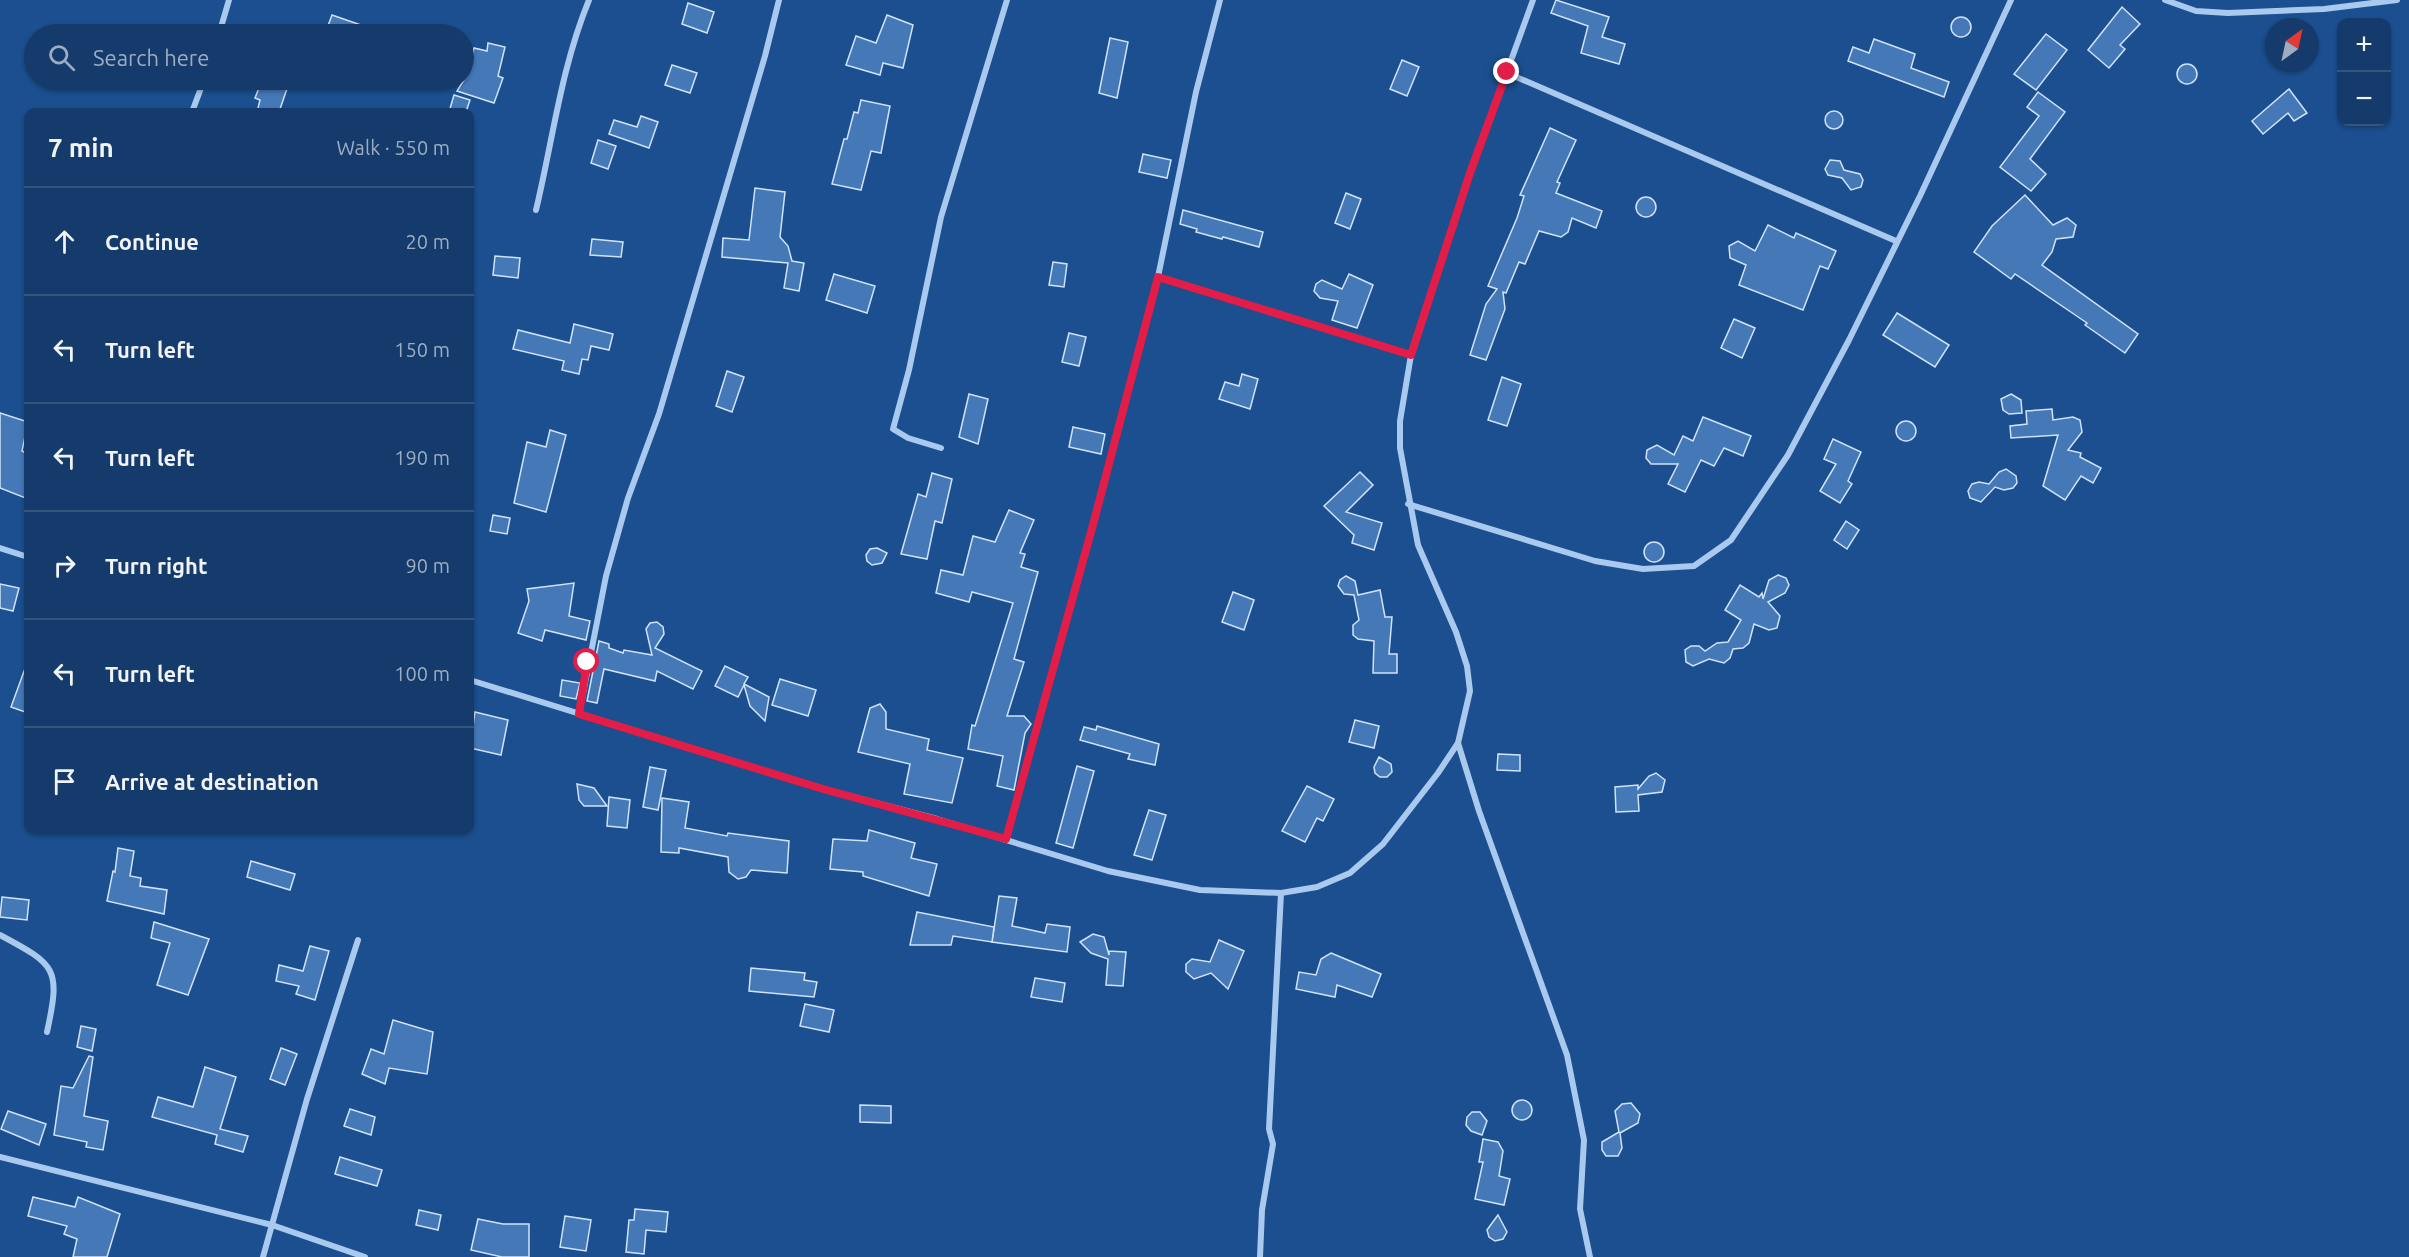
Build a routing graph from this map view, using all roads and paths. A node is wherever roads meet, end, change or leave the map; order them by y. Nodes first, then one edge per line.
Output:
1 (229, 0) edge
2 (589, 0) edge
3 (779, 0) edge
4 (1007, 0) edge
5 (1220, 0) edge
6 (1533, 0) edge
7 (2012, 0) edge
8 (2165, 0) edge
9 (2397, 0) edge
10 (222, 24) edge
11 (1507, 72) junction
12 (200, 90) edge
13 (194, 108) edge
14 (536, 210) dead end
15 (1896, 241) junction
16 (1158, 277) junction
17 (1411, 355) junction
18 (941, 448) dead end
19 (1408, 504) junction
20 (0, 548) edge
21 (24, 555) edge
22 (474, 681) edge
23 (579, 714) junction
24 (1458, 743) junction
25 (1006, 839) junction
26 (1281, 893) junction
27 (0, 935) edge
28 (358, 940) dead end
29 (47, 1032) dead end
30 (0, 1157) edge
31 (272, 1225) junction
32 (263, 1257) edge
33 (364, 1257) edge
34 (1260, 1257) edge
35 (1590, 1257) edge

1 - 10 street
2 - 14 street
3 - 23 street
4 - 18 street
5 - 16 street
6 - 11 street
7 - 15 street
8 - 9 street
11 - 15 street
11 - 17 street
12 - 13 street
15 - 19 street
16 - 17 street
16 - 25 street
17 - 19 street
19 - 24 street
20 - 21 street
22 - 23 street
23 - 25 street
24 - 26 street
24 - 35 street
25 - 26 street
26 - 34 street
27 - 29 street
28 - 31 street
30 - 31 street
31 - 32 street
31 - 33 street

